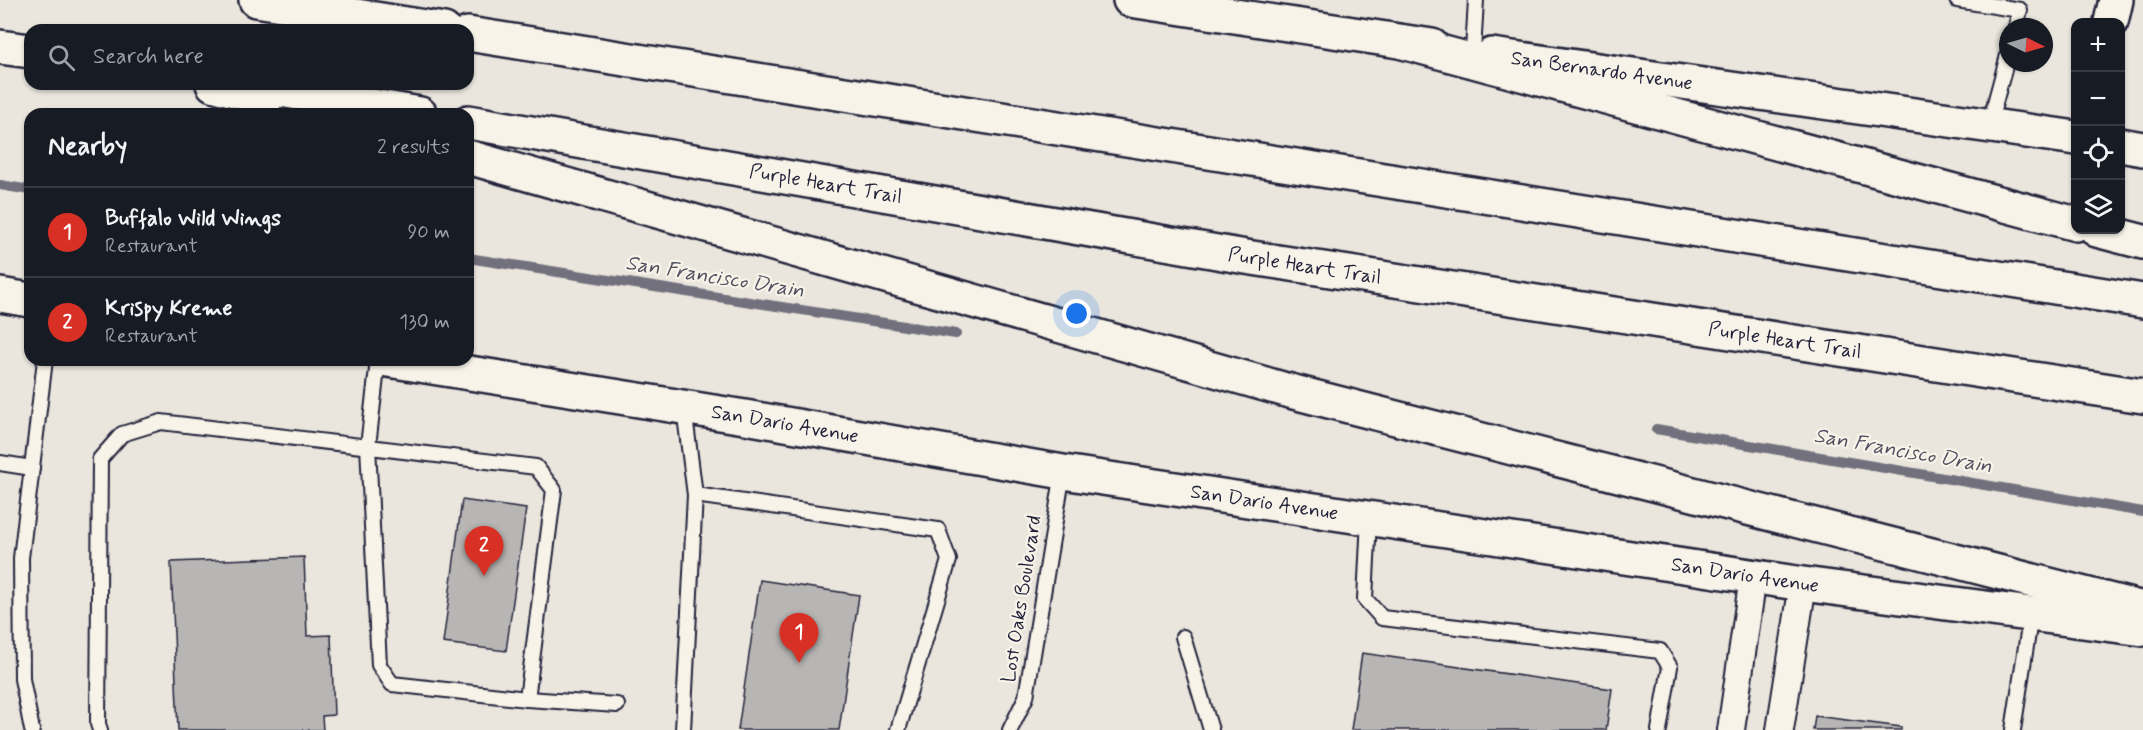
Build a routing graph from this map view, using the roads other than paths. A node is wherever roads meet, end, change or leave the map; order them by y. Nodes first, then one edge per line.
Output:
1 (256, 0) edge
2 (1130, 0) edge
3 (1476, 0) edge
4 (1957, 0) edge
5 (2116, 0) edge
6 (2023, 5) edge
7 (2112, 18) edge
8 (406, 24) edge
9 (474, 35) edge
10 (1403, 42) junction
11 (0, 46) edge
12 (24, 50) edge
13 (1473, 52) junction
14 (2003, 72) edge
15 (234, 90) edge
16 (281, 90) edge
17 (297, 108) edge
18 (385, 108) edge
19 (474, 123) edge
20 (1989, 125) junction
21 (2071, 137) edge
22 (2125, 146) edge
23 (2143, 148) edge
24 (474, 159) edge
25 (2071, 223) edge
26 (2112, 234) edge
27 (2143, 242) edge
28 (0, 295) edge
29 (24, 299) edge
30 (2143, 301) edge
31 (44, 366) edge
32 (377, 366) edge
33 (425, 366) edge
34 (2143, 396) edge
35 (684, 408) junction
36 (368, 446) junction
37 (0, 463) edge
38 (32, 468) junction
39 (1064, 472) junction
40 (695, 495) junction
41 (1369, 519) junction
42 (1753, 577) junction
43 (1803, 584) junction
44 (2143, 609) edge
45 (2031, 614) junction
46 (2143, 629) edge
47 (1183, 637) dead end
48 (527, 699) junction
49 (617, 705) dead end
50 (1016, 728) edge
51 (32, 730) edge
52 (100, 730) edge
53 (683, 730) edge
54 (898, 730) edge
55 (1210, 730) edge
56 (1659, 730) edge
57 (1731, 730) edge
58 (1780, 730) edge
59 (2013, 730) edge

1 - 8 main road
2 - 10 main road, San Bernardo Avenue
3 - 13 lane
4 - 6 lane
5 - 7 main road
9 - 30 main road
10 - 13 main road, San Bernardo Avenue
10 - 25 main road
11 - 12 main road
13 - 20 main road, San Bernardo Avenue
14 - 20 lane
15 - 17 main road
16 - 18 main road
19 - 34 main road, Purple Heart Trail
20 - 21 main road, San Bernardo Avenue
22 - 23 main road
24 - 44 main road
26 - 27 main road
28 - 29 main road
31 - 38 lane
32 - 36 lane
33 - 35 main road, San Dario Avenue
35 - 39 main road, San Dario Avenue
35 - 40 lane
36 - 48 lane
36 - 48 lane
36 - 52 lane
37 - 38 lane
38 - 51 lane
39 - 41 main road, San Dario Avenue
39 - 50 lane, Lost Oaks Boulevard
40 - 53 lane
40 - 54 lane
41 - 42 main road, San Dario Avenue
41 - 56 lane
42 - 43 main road, San Dario Avenue
42 - 57 street
43 - 45 main road, San Dario Avenue
43 - 58 street
45 - 46 main road, San Dario Avenue
45 - 59 lane
47 - 55 lane
48 - 49 lane

